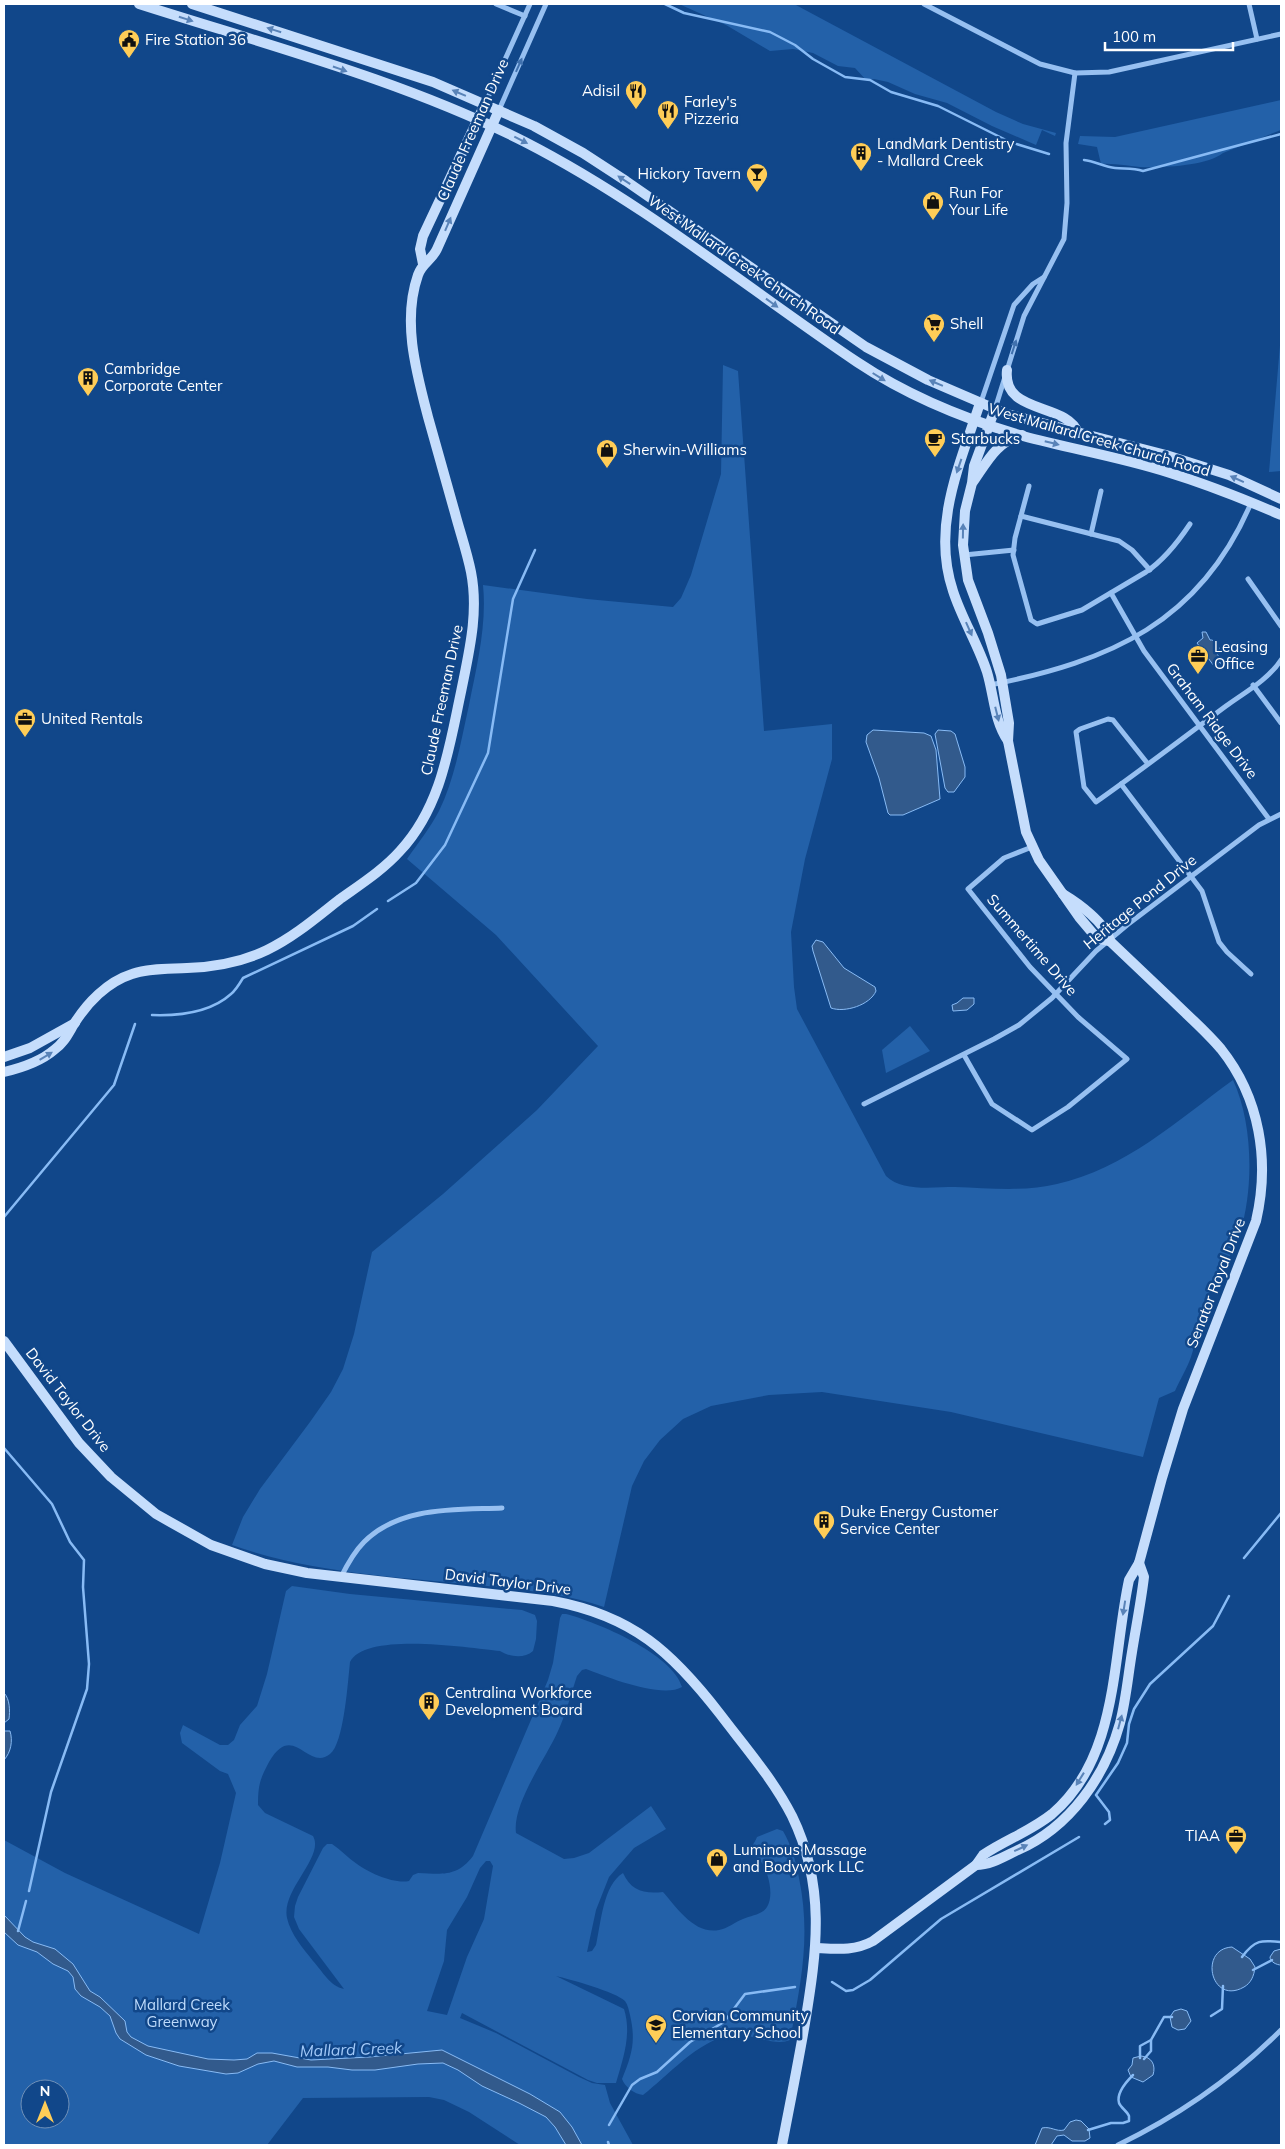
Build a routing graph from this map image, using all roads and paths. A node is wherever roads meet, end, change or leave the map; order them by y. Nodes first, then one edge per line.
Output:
1 (139, 4) edge
2 (192, 4) edge
3 (496, 4) edge
4 (530, 4) edge
5 (546, 4) edge
6 (924, 4) edge
7 (1249, 4) edge
8 (525, 16) junction
9 (1281, 34) edge
10 (1257, 39) junction
11 (1075, 73) junction
12 (485, 104) junction
13 (499, 110) junction
14 (477, 120) junction
15 (492, 126) junction
16 (423, 264) junction
17 (1044, 277) junction
18 (1007, 370) junction
19 (980, 403) junction
20 (995, 409) junction
21 (975, 420) junction
22 (988, 425) junction
23 (1078, 433) junction
24 (1022, 435) junction
25 (972, 483) junction
26 (1029, 486) dead end
27 (1102, 490) dead end
28 (1281, 499) edge
29 (1251, 503) junction
30 (1281, 515) edge
31 (1021, 516) junction
32 (1190, 524) dead end
33 (1091, 534) junction
34 (1014, 550) junction
35 (964, 555) junction
36 (1150, 570) junction
37 (1248, 579) dead end
38 (1111, 594) junction
39 (1281, 626) edge
40 (1136, 638) junction
41 (1281, 660) edge
42 (1003, 682) junction
43 (990, 685) junction
44 (1253, 685) junction
45 (1281, 723) edge
46 (1200, 725) junction
47 (1008, 741) junction
48 (1148, 764) junction
49 (1121, 784) junction
50 (1281, 814) edge
51 (1269, 819) junction
52 (1032, 847) junction
53 (1190, 876) junction
54 (1110, 940) junction
55 (1251, 974) dead end
56 (1056, 994) junction
57 (75, 1023) junction
58 (964, 1054) junction
59 (4, 1057) edge
60 (4, 1072) edge
61 (864, 1104) dead end
62 (4, 1341) edge
63 (502, 1508) dead end
64 (1140, 1563) junction
65 (340, 1578) junction
66 (976, 1864) junction
67 (816, 1948) junction
68 (1281, 2030) edge
69 (782, 2145) edge
70 (1118, 2145) edge

1 -> 14 street, West Mallard Creek Church Road
12 -> 2 street, West Mallard Creek Church Road
3 - 8 street
4 - 8 street, Claude Freeman Drive
13 -> 5 street, Claude Freeman Drive
6 - 11 street
7 - 10 street
8 - 12 street, Claude Freeman Drive
9 - 10 street
10 - 11 street
11 - 17 street
12 - 13 street, West Mallard Creek Church Road
12 - 14 street, Claude Freeman Drive
13 - 15 street, Claude Freeman Drive
19 -> 13 street, West Mallard Creek Church Road
14 - 15 street, West Mallard Creek Church Road
14 - 16 street, Claude Freeman Drive
16 -> 15 street, Claude Freeman Drive
15 -> 21 street, West Mallard Creek Church Road
16 - 57 street, Claude Freeman Drive
18 -> 17 street
17 - 19 street
18 - 20 street
18 - 23 street
19 - 20 street, West Mallard Creek Church Road
19 - 21 street
20 - 22 street
20 - 23 street, West Mallard Creek Church Road
21 - 22 street, West Mallard Creek Church Road
21 -> 43 street
22 - 24 street, West Mallard Creek Church Road
22 - 25 street
28 -> 23 street, West Mallard Creek Church Road
24 - 25 street
24 -> 29 street, West Mallard Creek Church Road
35 -> 25 street
26 - 31 street
27 - 33 street
29 - 30 street, West Mallard Creek Church Road
29 - 40 street
31 - 33 street
31 - 34 street
32 - 36 street
33 - 36 street
34 - 35 street
34 - 38 street
35 - 42 street
36 - 38 street
37 - 39 street
38 - 40 street, Graham Ridge Drive
40 - 42 street
40 - 46 street, Graham Ridge Drive
41 - 44 street
42 - 43 street
42 - 47 street
43 -> 47 street
44 - 45 street
44 - 46 street
46 - 48 street
46 - 51 street, Graham Ridge Drive
47 - 52 street, Senator Royal Drive
48 - 49 street
48 - 49 street
49 - 53 street
50 - 51 street, Heritage Pond Drive
51 - 53 street, Heritage Pond Drive
52 - 54 street, Senator Royal Drive
52 - 56 street, Summertime Drive
53 - 54 street, Heritage Pond Drive
53 - 55 street
54 - 56 street, Heritage Pond Drive
54 - 64 street, Senator Royal Drive
56 - 58 street, Heritage Pond Drive
56 - 58 street, Summertime Drive
57 - 59 street, Claude Freeman Drive
60 -> 57 street, Claude Freeman Drive
58 - 61 street, Heritage Pond Drive
62 - 65 street, David Taylor Drive
63 - 65 street
64 -> 66 street, Senator Royal Drive
66 -> 64 street, Senator Royal Drive
65 - 67 street, David Taylor Drive
66 - 67 street, Senator Royal Drive
67 - 69 street, David Taylor Drive
68 - 70 street

